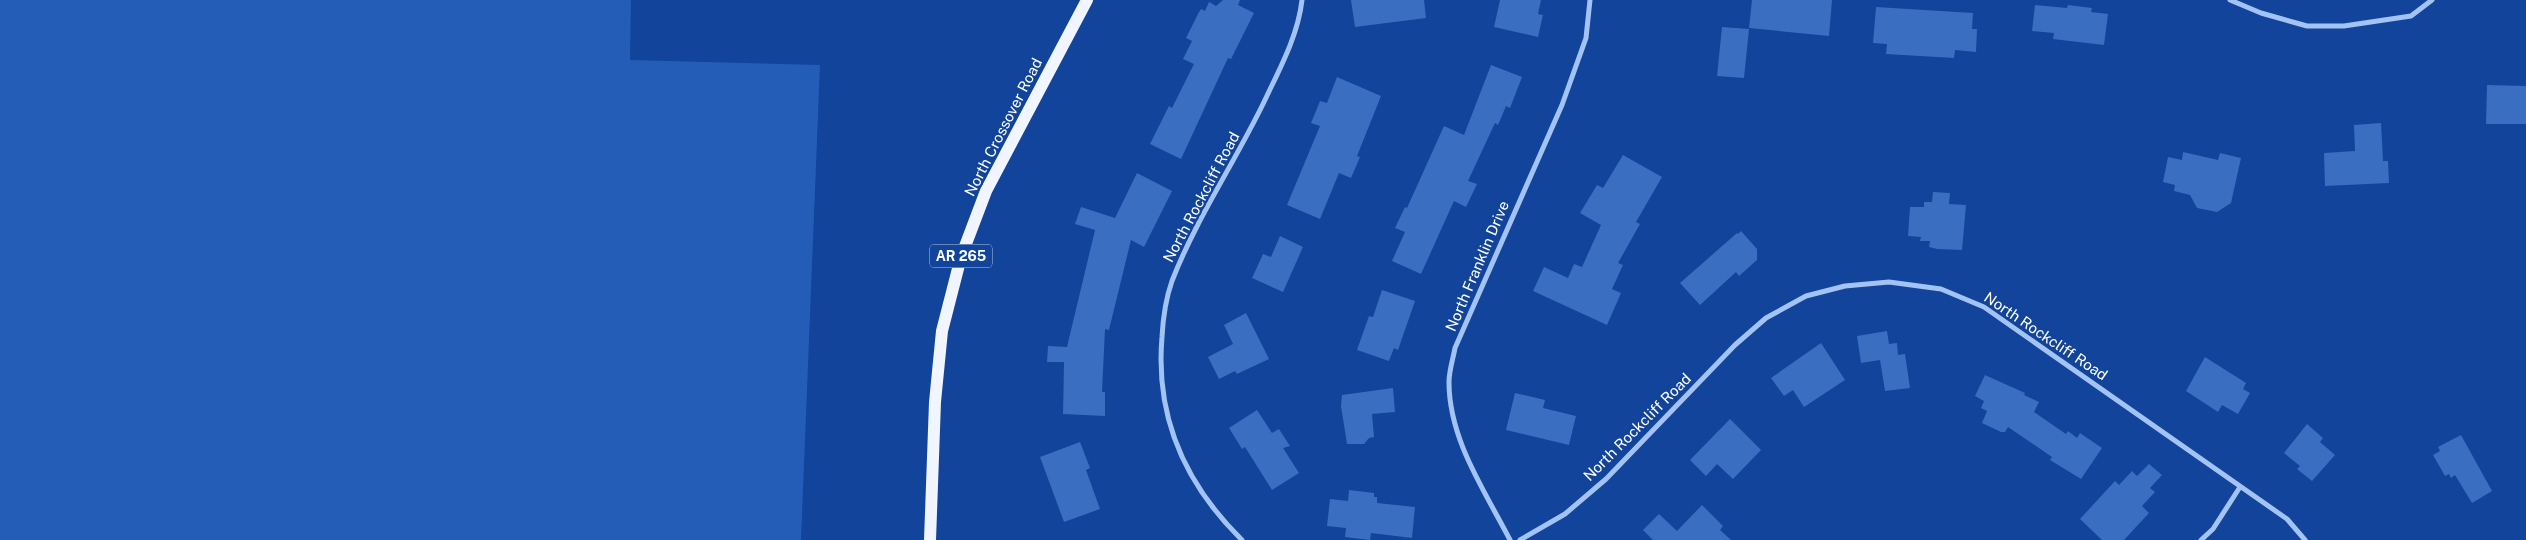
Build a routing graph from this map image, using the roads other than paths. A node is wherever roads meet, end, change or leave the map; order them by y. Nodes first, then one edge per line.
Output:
1 (1087, 0) edge
2 (1302, 0) edge
3 (1590, 0) edge
4 (2230, 0) edge
5 (2432, 0) edge
6 (2240, 487) junction
7 (930, 540) edge
8 (1242, 540) edge
9 (1510, 540) edge
10 (1520, 540) edge
11 (2201, 540) edge
12 (2306, 540) edge

1 - 7 main road, North Crossover Road / AR 265
2 - 8 street, North Rockcliff Road
3 - 9 street, North Franklin Drive
4 - 5 street
6 - 10 street, North Rockcliff Road
6 - 11 street
6 - 12 street, North Rockcliff Road

